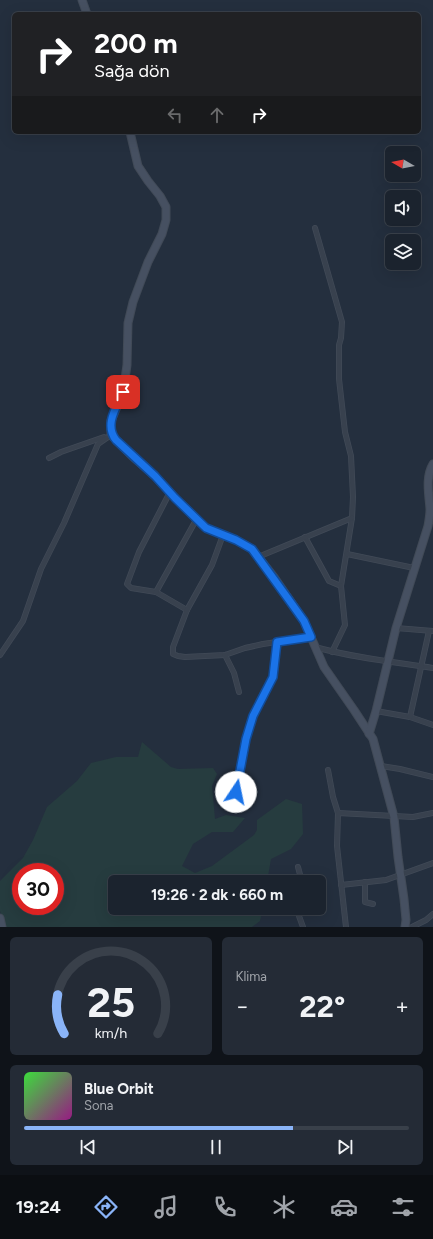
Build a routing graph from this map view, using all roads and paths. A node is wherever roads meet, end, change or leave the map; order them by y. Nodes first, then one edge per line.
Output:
1 (82, 0) edge
2 (86, 12) edge
3 (130, 134) edge
4 (315, 228) dead end
5 (112, 435) junction
6 (49, 458) dead end
7 (433, 464) edge
8 (170, 492) junction
9 (352, 518) junction
10 (196, 520) junction
11 (223, 535) junction
12 (305, 537) junction
13 (346, 554) junction
14 (258, 557) junction
15 (414, 568) junction
16 (341, 586) junction
17 (156, 592) junction
18 (187, 610) junction
19 (396, 628) junction
20 (431, 631) edge
21 (311, 637) junction
22 (277, 642) junction
23 (316, 647) junction
24 (332, 652) junction
25 (0, 655) edge
26 (225, 655) junction
27 (387, 662) junction
28 (421, 666) junction
29 (433, 668) edge
30 (239, 692) dead end
31 (376, 711) junction
32 (410, 718) junction
33 (433, 725) edge
34 (370, 734) junction
35 (381, 766) junction
36 (328, 770) dead end
37 (433, 777) edge
38 (241, 810) dead end
39 (338, 813) junction
40 (433, 813) edge
41 (394, 817) junction
42 (433, 863) edge
43 (298, 867) dead end
44 (300, 875) edge
45 (400, 875) junction
46 (365, 882) junction
47 (341, 885) junction
48 (373, 904) dead end
49 (433, 914) edge
50 (299, 915) edge
51 (0, 918) edge
52 (2, 927) edge
53 (303, 927) edge
54 (346, 927) edge
55 (405, 927) edge
56 (412, 927) edge

1 - 2 street
3 - 5 street
4 - 9 street
5 - 6 street
5 - 8 street
5 - 25 street
7 - 15 street
8 - 10 street
8 - 17 street
9 - 12 street
9 - 13 street
10 - 11 street
10 - 17 street
11 - 14 street
11 - 18 street
12 - 14 street
12 - 16 street
13 - 15 street
13 - 16 street
14 - 21 street
15 - 19 street
16 - 24 street
17 - 18 street
18 - 26 street
19 - 20 street
19 - 27 street
20 - 28 street
21 - 22 street
21 - 23 street
22 - 26 street
22 - 38 street
23 - 24 street
23 - 34 street
24 - 27 street
26 - 30 street
27 - 28 street
27 - 31 street
28 - 29 street
28 - 32 street
31 - 32 street
31 - 34 street
32 - 33 street
34 - 35 street
35 - 37 street
35 - 41 street
36 - 39 street
39 - 41 street
39 - 47 street
40 - 41 street
41 - 45 street
42 - 45 street
43 - 44 street
45 - 46 street
45 - 55 street
46 - 47 street
46 - 48 street
47 - 54 street
49 - 56 street
50 - 53 street
51 - 52 street

